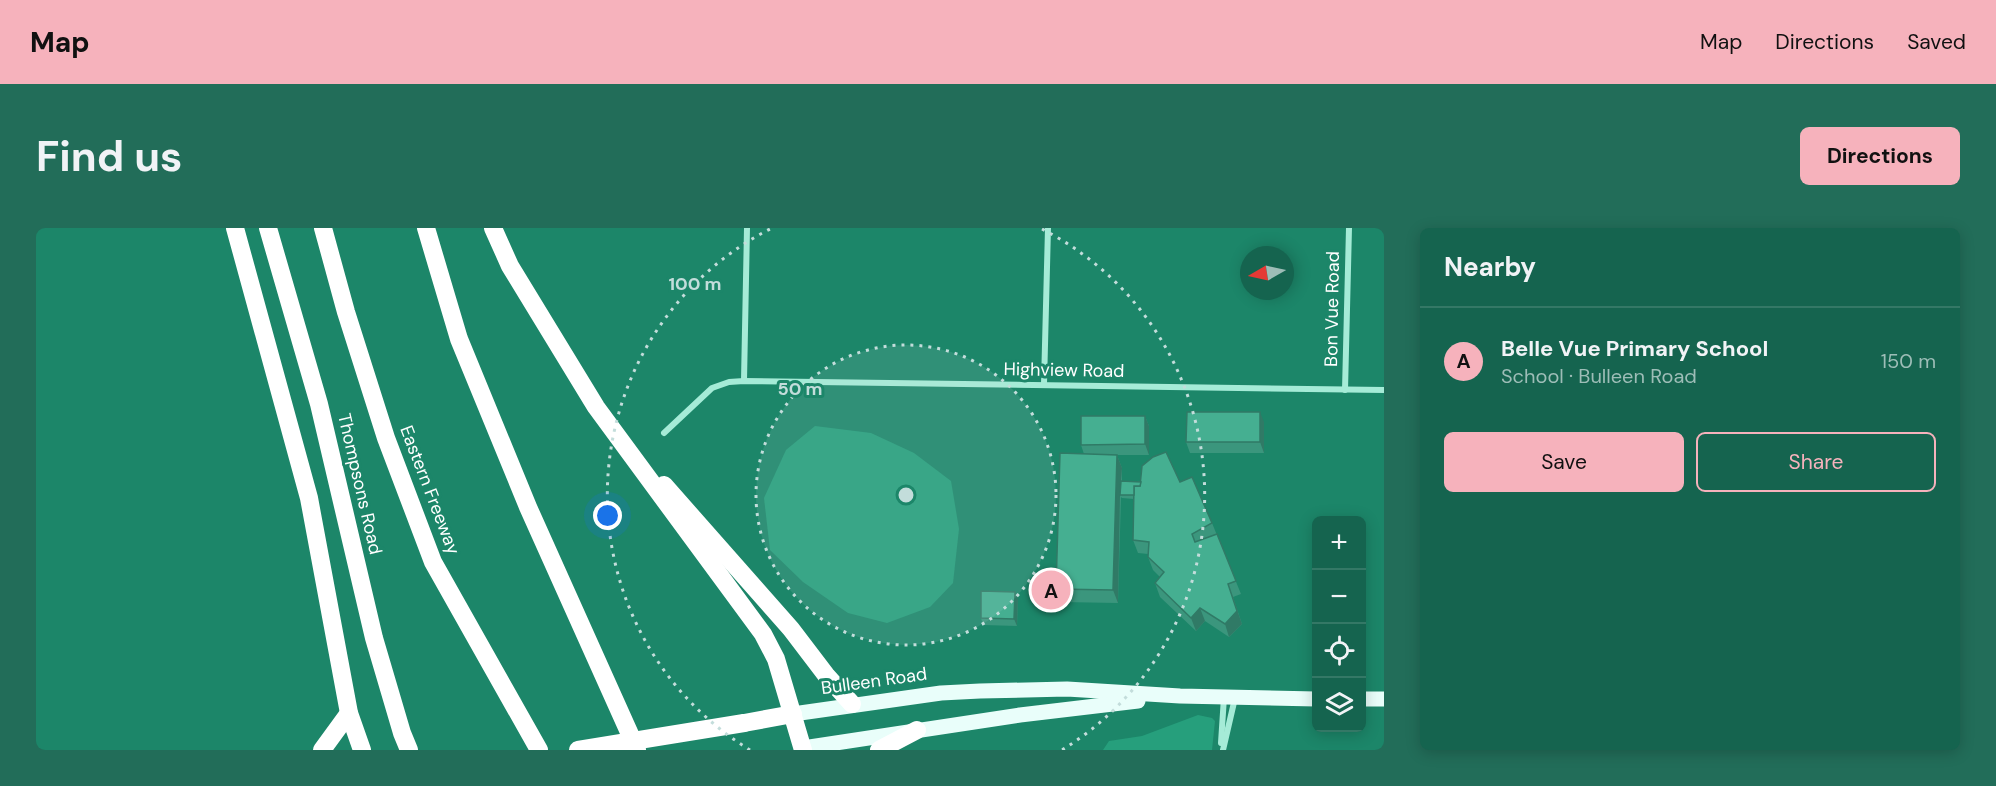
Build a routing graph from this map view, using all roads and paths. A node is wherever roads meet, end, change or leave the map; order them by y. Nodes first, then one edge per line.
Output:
1 (235, 228) edge
2 (268, 228) edge
3 (323, 228) edge
4 (427, 228) edge
5 (493, 228) edge
6 (747, 228) edge
7 (1048, 228) edge
8 (1348, 228) edge
9 (744, 381) junction
10 (1044, 384) junction
11 (1346, 390) junction
12 (1384, 390) edge
13 (596, 407) junction
14 (664, 433) dead end
15 (1180, 696) junction
16 (1230, 697) junction
17 (1312, 699) edge
18 (1366, 699) edge
19 (1384, 699) edge
20 (852, 704) junction
21 (349, 713) junction
22 (794, 714) junction
23 (917, 730) junction
24 (322, 750) edge
25 (362, 750) edge
26 (409, 750) edge
27 (539, 750) edge
28 (578, 750) edge
29 (637, 750) edge
30 (800, 750) edge
31 (879, 750) edge
32 (1222, 750) edge

1 - 21 highway
2 - 26 highway, Thompsons Road
3 - 27 highway, Eastern Freeway
4 - 29 highway
5 - 13 highway
6 - 9 street
7 - 10 street
8 - 11 street, Bon Vue Road
9 - 10 street, Highview Road
9 - 14 street, Highview Road
10 - 11 street, Highview Road
11 - 12 street, Highview Road
13 - 20 highway
13 - 22 highway
15 - 16 main road, Bulleen Road
15 - 20 main road, Bulleen Road
15 - 23 main road, Bulleen Road
16 - 17 main road, Bulleen Road
16 - 32 street
16 - 32 street
18 - 19 main road
20 - 22 main road, Bulleen Road
21 - 24 highway
21 - 25 highway
22 - 28 highway, Bulleen Road, bridge
22 - 30 highway
23 - 30 main road, Bulleen Road
23 - 31 highway

